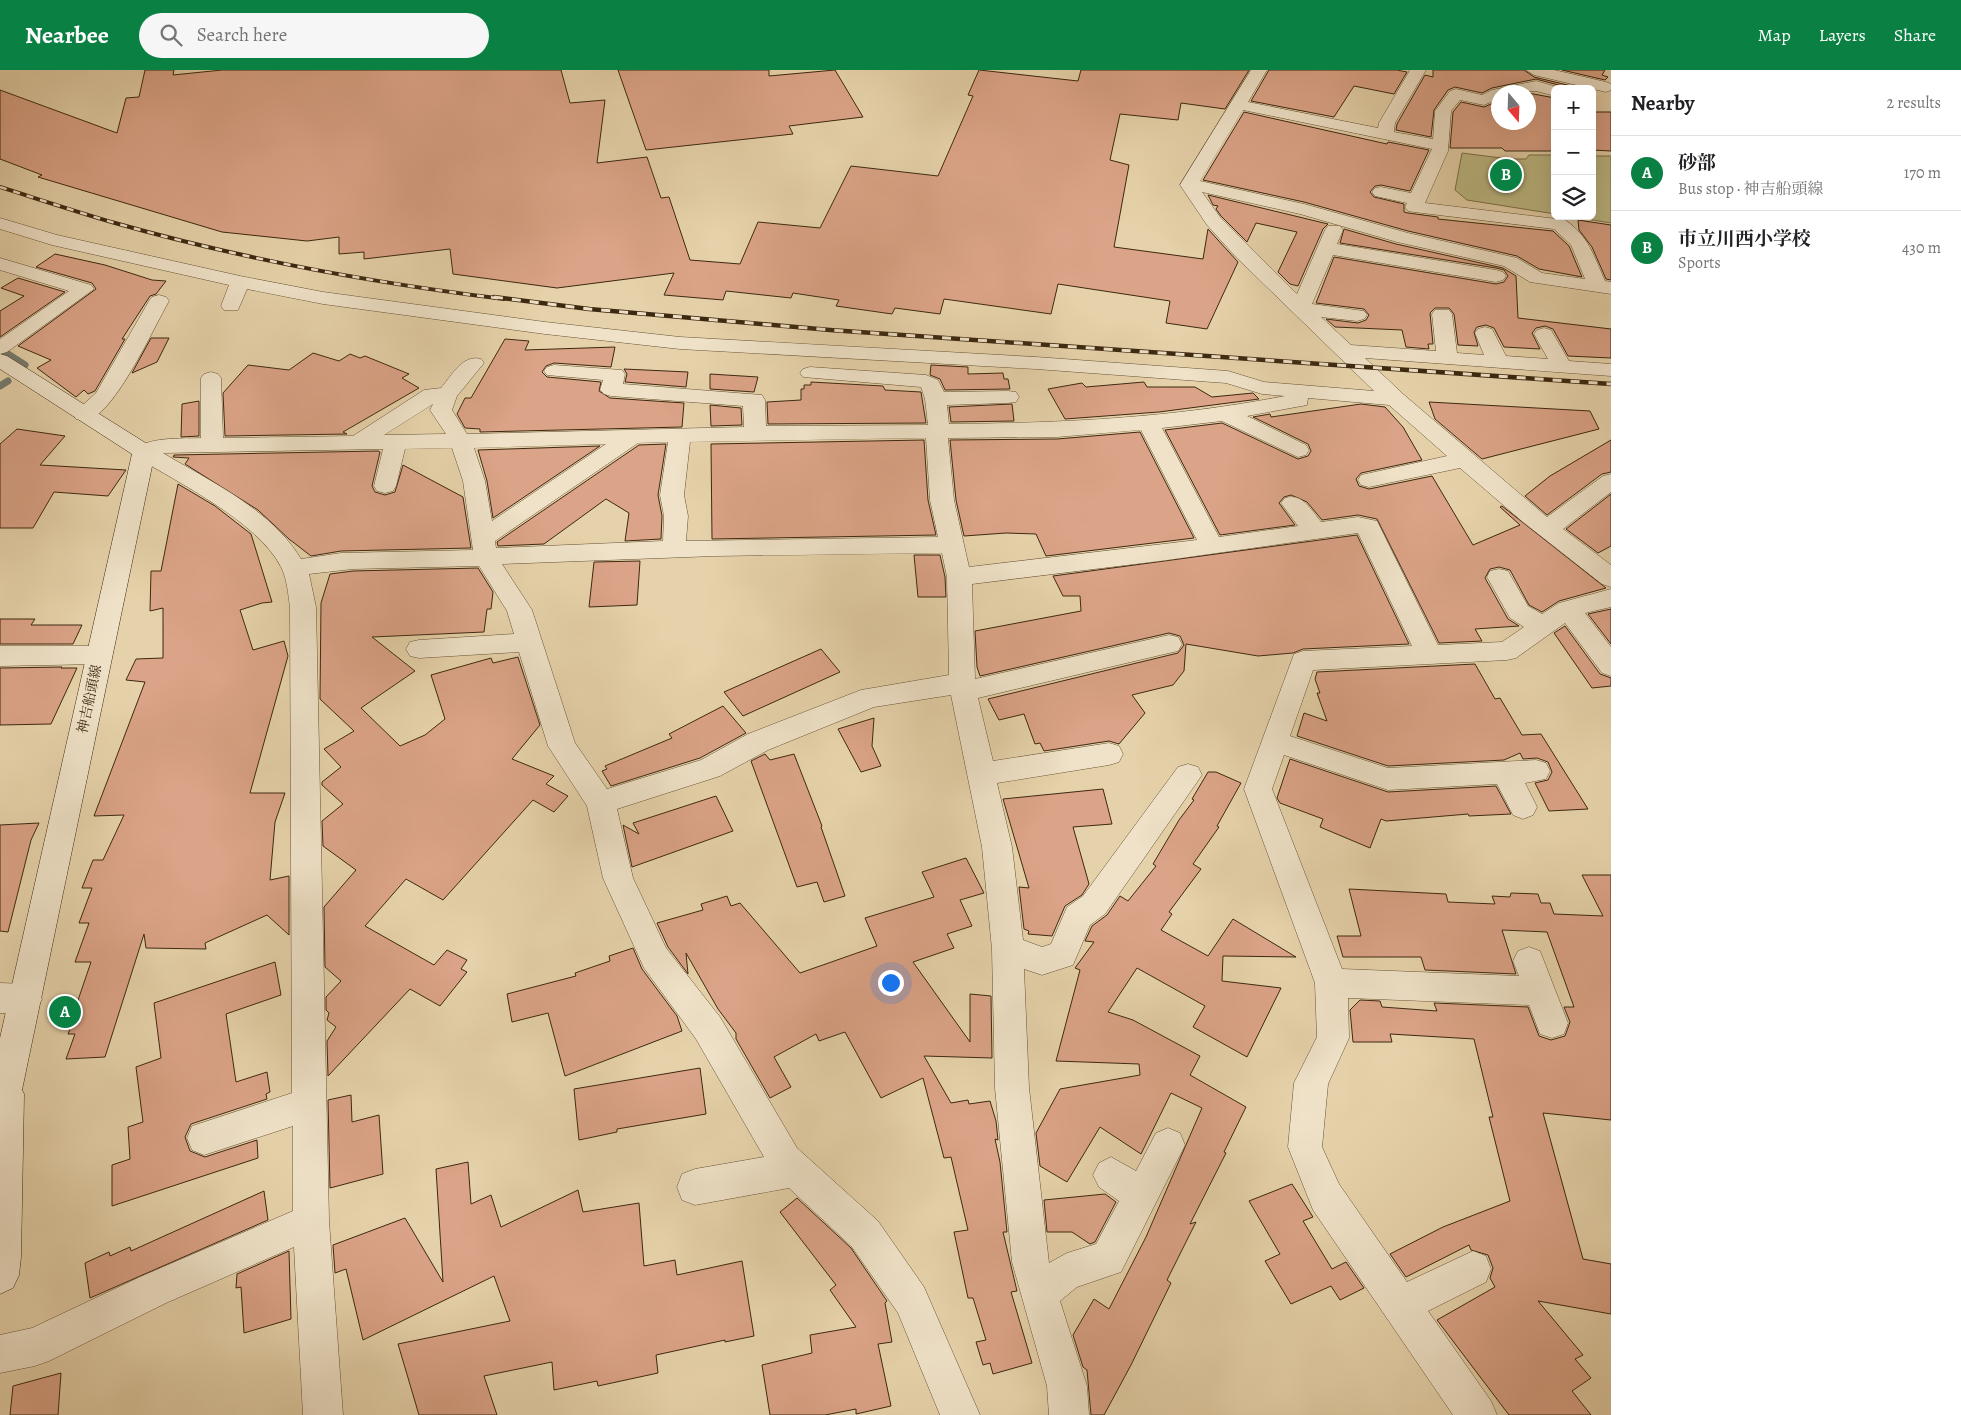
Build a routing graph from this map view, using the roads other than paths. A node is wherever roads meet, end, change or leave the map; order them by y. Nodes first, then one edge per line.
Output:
1 (1259, 70) edge
2 (1418, 70) edge
3 (1534, 70) edge
4 (1608, 81) edge
5 (1536, 86) edge
6 (1551, 90) edge
7 (1491, 96) edge
8 (1244, 98) junction
9 (1304, 102) dead end
10 (1598, 102) dead end
11 (1370, 116) dead end
12 (1387, 127) junction
13 (1440, 146) junction
14 (1190, 184) junction
15 (1381, 192) dead end
16 (1418, 200) junction
17 (1339, 220) junction
18 (0, 222) edge
19 (1496, 238) junction
20 (1327, 248) junction
21 (1590, 262) junction
22 (1611, 265) edge
23 (4, 269) edge
24 (1537, 278) junction
25 (240, 282) junction
26 (1605, 288) edge
27 (159, 301) dead end
28 (231, 306) dead end
29 (1300, 309) junction
30 (1442, 314) dead end
31 (1357, 315) dead end
32 (1485, 334) dead end
33 (1544, 334) dead end
34 (0, 348) edge
35 (1346, 351) junction
36 (1447, 358) junction
37 (0, 360) edge
38 (1498, 362) junction
39 (474, 363) dead end
40 (1562, 366) junction
41 (1611, 370) edge
42 (554, 371) dead end
43 (810, 373) dead end
44 (211, 378) dead end
45 (1310, 392) junction
46 (447, 394) junction
47 (1008, 397) dead end
48 (936, 399) junction
49 (1395, 399) junction
50 (84, 414) junction
51 (1225, 414) junction
52 (1148, 424) junction
53 (938, 431) junction
54 (755, 433) junction
55 (680, 435) junction
56 (633, 436) junction
57 (356, 442) junction
58 (396, 442) junction
59 (461, 442) junction
60 (212, 445) junction
61 (1298, 450) dead end
62 (144, 452) junction
63 (1467, 460) junction
64 (1369, 480) dead end
65 (1611, 481) edge
66 (385, 486) dead end
67 (1293, 503) dead end
68 (1547, 529) junction
69 (1315, 531) junction
70 (953, 545) junction
71 (1212, 546) junction
72 (484, 548) junction
73 (674, 549) junction
74 (294, 569) junction
75 (960, 577) junction
76 (1499, 577) dead end
77 (1611, 578) edge
78 (1611, 598) edge
79 (1568, 609) junction
80 (1543, 626) junction
81 (528, 642) junction
82 (1169, 644) dead end
83 (419, 649) dead end
84 (1429, 654) junction
85 (0, 656) edge
86 (98, 656) junction
87 (1611, 666) edge
88 (963, 687) junction
89 (1274, 741) junction
90 (1109, 754) dead end
91 (1536, 771) dead end
92 (1505, 772) junction
93 (982, 774) junction
94 (1188, 775) dead end
95 (601, 803) junction
96 (1523, 807) dead end
97 (1008, 949) junction
98 (1530, 960) dead end
99 (1330, 983) junction
100 (1539, 991) junction
101 (13, 998) edge
102 (1552, 1023) dead end
103 (4, 1087) edge
104 (309, 1104) junction
105 (0, 1113) edge
106 (204, 1138) dead end
107 (1168, 1145) dead end
108 (795, 1169) junction
109 (1110, 1174) dead end
110 (695, 1187) dead end
111 (1141, 1195) junction
112 (311, 1221) junction
113 (1473, 1269) dead end
114 (0, 1276) edge
115 (1040, 1293) junction
116 (1400, 1305) junction
117 (0, 1354) edge
118 (323, 1415) edge
119 (960, 1415) edge
120 (1068, 1415) edge
121 (1477, 1415) edge

1 - 8 street
2 - 12 street
3 - 4 street
4 - 10 street
5 - 6 street
7 - 13 street
8 - 9 street
8 - 12 street
8 - 14 street
11 - 12 street
12 - 13 street
13 - 16 street
14 - 17 street
14 - 29 street
15 - 16 street
16 - 19 street
17 - 19 street
17 - 20 street
18 - 25 street
19 - 21 street
19 - 24 street
20 - 24 street
20 - 29 street
21 - 22 street
21 - 26 street
23 - 34 street
24 - 26 street
25 - 28 street
25 - 45 street
27 - 50 street
29 - 31 street
29 - 35 street
30 - 36 street
32 - 38 street
33 - 40 street
35 - 36 street
35 - 49 street
36 - 38 street
37 - 50 street
38 - 40 street
39 - 46 street
40 - 41 street
42 - 54 street
43 - 48 street
44 - 60 street
45 - 49 street
45 - 51 street
46 - 57 street
46 - 59 street
47 - 48 street
48 - 53 street
49 - 63 street
50 - 62 street
51 - 52 street
51 - 61 street
52 - 53 street
52 - 71 street
53 - 54 street
53 - 70 street
54 - 55 street
55 - 56 street
55 - 73 street
56 - 59 street
56 - 72 street
57 - 58 street
57 - 60 street
58 - 59 street
58 - 66 street
59 - 72 street
60 - 62 street
62 - 74 street
62 - 86 street, 神吉船頭線
63 - 64 street
63 - 68 street
65 - 68 street
67 - 69 street
68 - 77 street
69 - 71 street
69 - 84 street
70 - 73 street
70 - 75 street
71 - 75 street
72 - 73 street
72 - 74 street
72 - 81 street
74 - 104 street
75 - 88 street
76 - 80 street
78 - 79 street
79 - 80 street
79 - 87 street
80 - 84 street
81 - 83 street
81 - 95 street
82 - 88 street
84 - 89 street
85 - 86 street
86 - 101 street, 神吉船頭線
88 - 93 street
88 - 95 street
89 - 92 street
89 - 99 street
90 - 93 street
91 - 92 street
92 - 96 street
93 - 97 street
94 - 97 street
95 - 108 street
97 - 115 street
98 - 100 street
99 - 100 street
99 - 116 street
100 - 102 street
101 - 103 street, 神吉船頭線
103 - 105 street, 神吉船頭線
103 - 114 street
104 - 106 street
104 - 112 street
107 - 111 street
108 - 110 street
108 - 119 street
109 - 111 street
111 - 115 street
112 - 117 street
112 - 118 street
113 - 116 street
115 - 120 street
116 - 121 street

